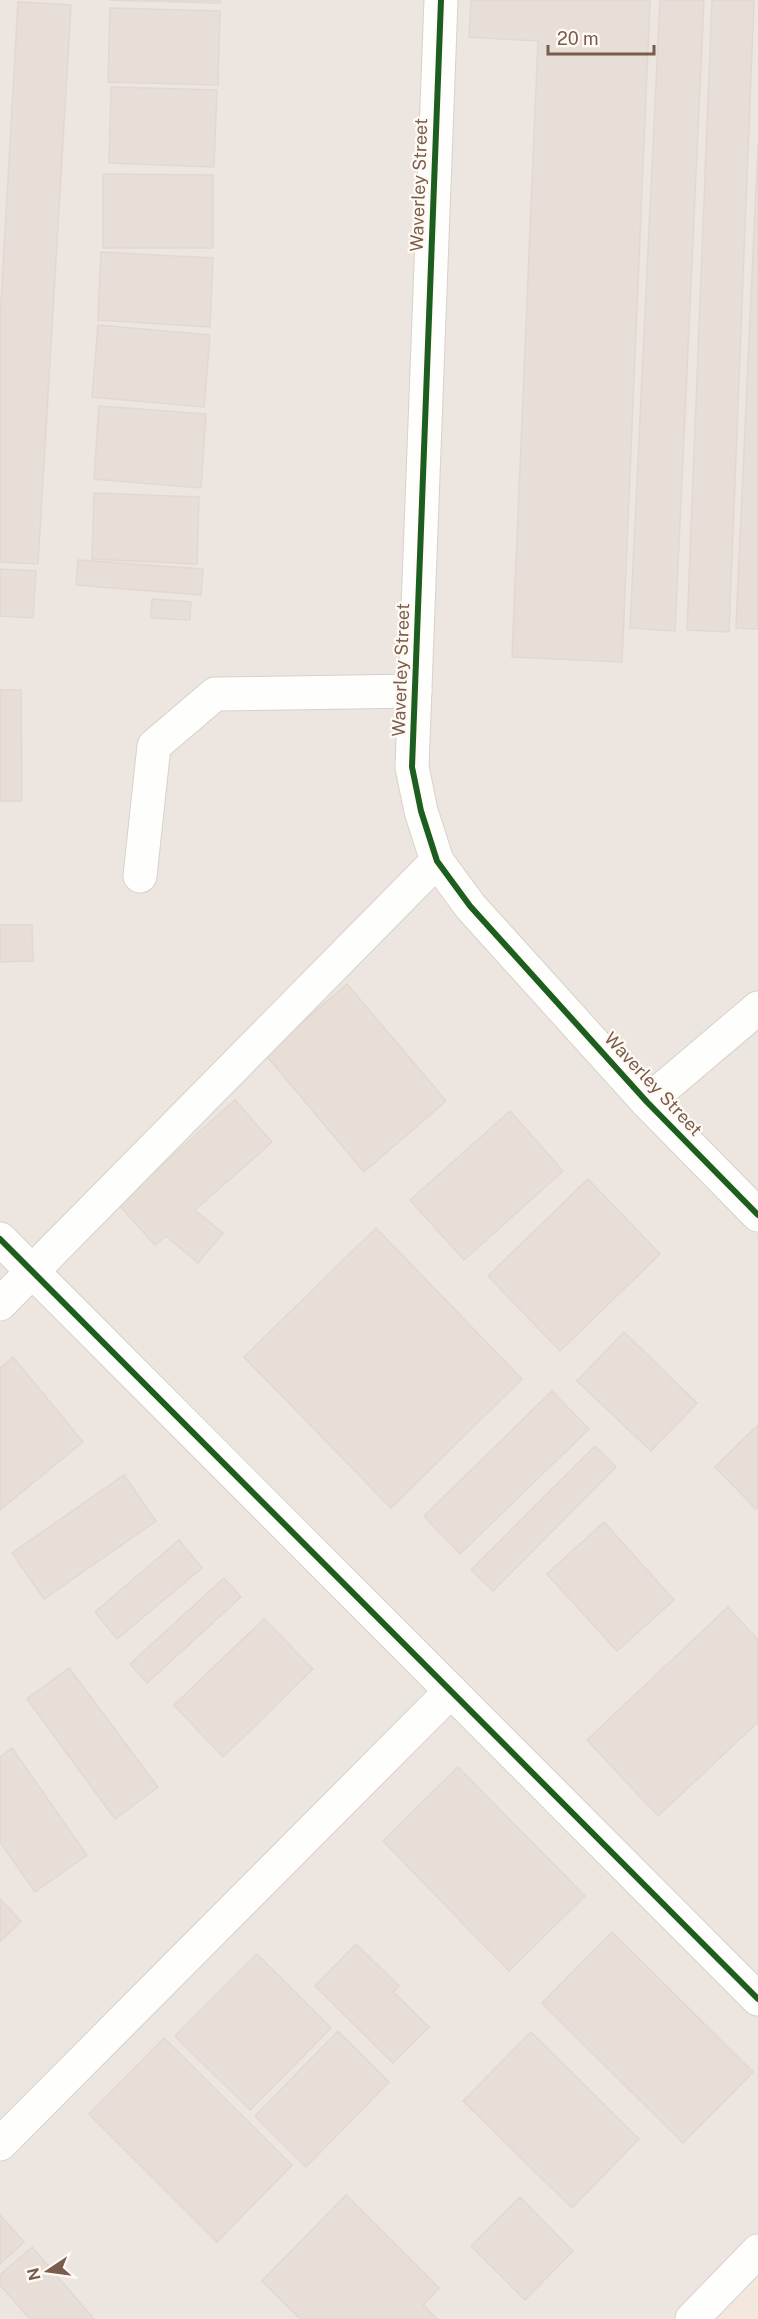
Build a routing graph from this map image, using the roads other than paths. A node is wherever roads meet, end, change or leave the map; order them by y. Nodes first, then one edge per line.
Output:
1 (441, 0) edge
2 (415, 691) junction
3 (437, 861) junction
4 (140, 876) dead end
5 (758, 1008) edge
6 (647, 1102) junction
7 (758, 1215) edge
8 (0, 1239) edge
9 (33, 1272) junction
10 (0, 1304) edge
11 (451, 1691) junction
12 (758, 1999) edge
13 (0, 2144) edge
14 (758, 2251) edge
15 (692, 2319) edge

1 - 2 street, Waverley Street
2 - 3 street, Waverley Street
2 - 4 street
3 - 6 street, Waverley Street
3 - 9 street
5 - 6 street
6 - 7 street, Waverley Street
8 - 9 street
9 - 10 street
9 - 11 street
11 - 12 street
11 - 13 street
14 - 15 street

